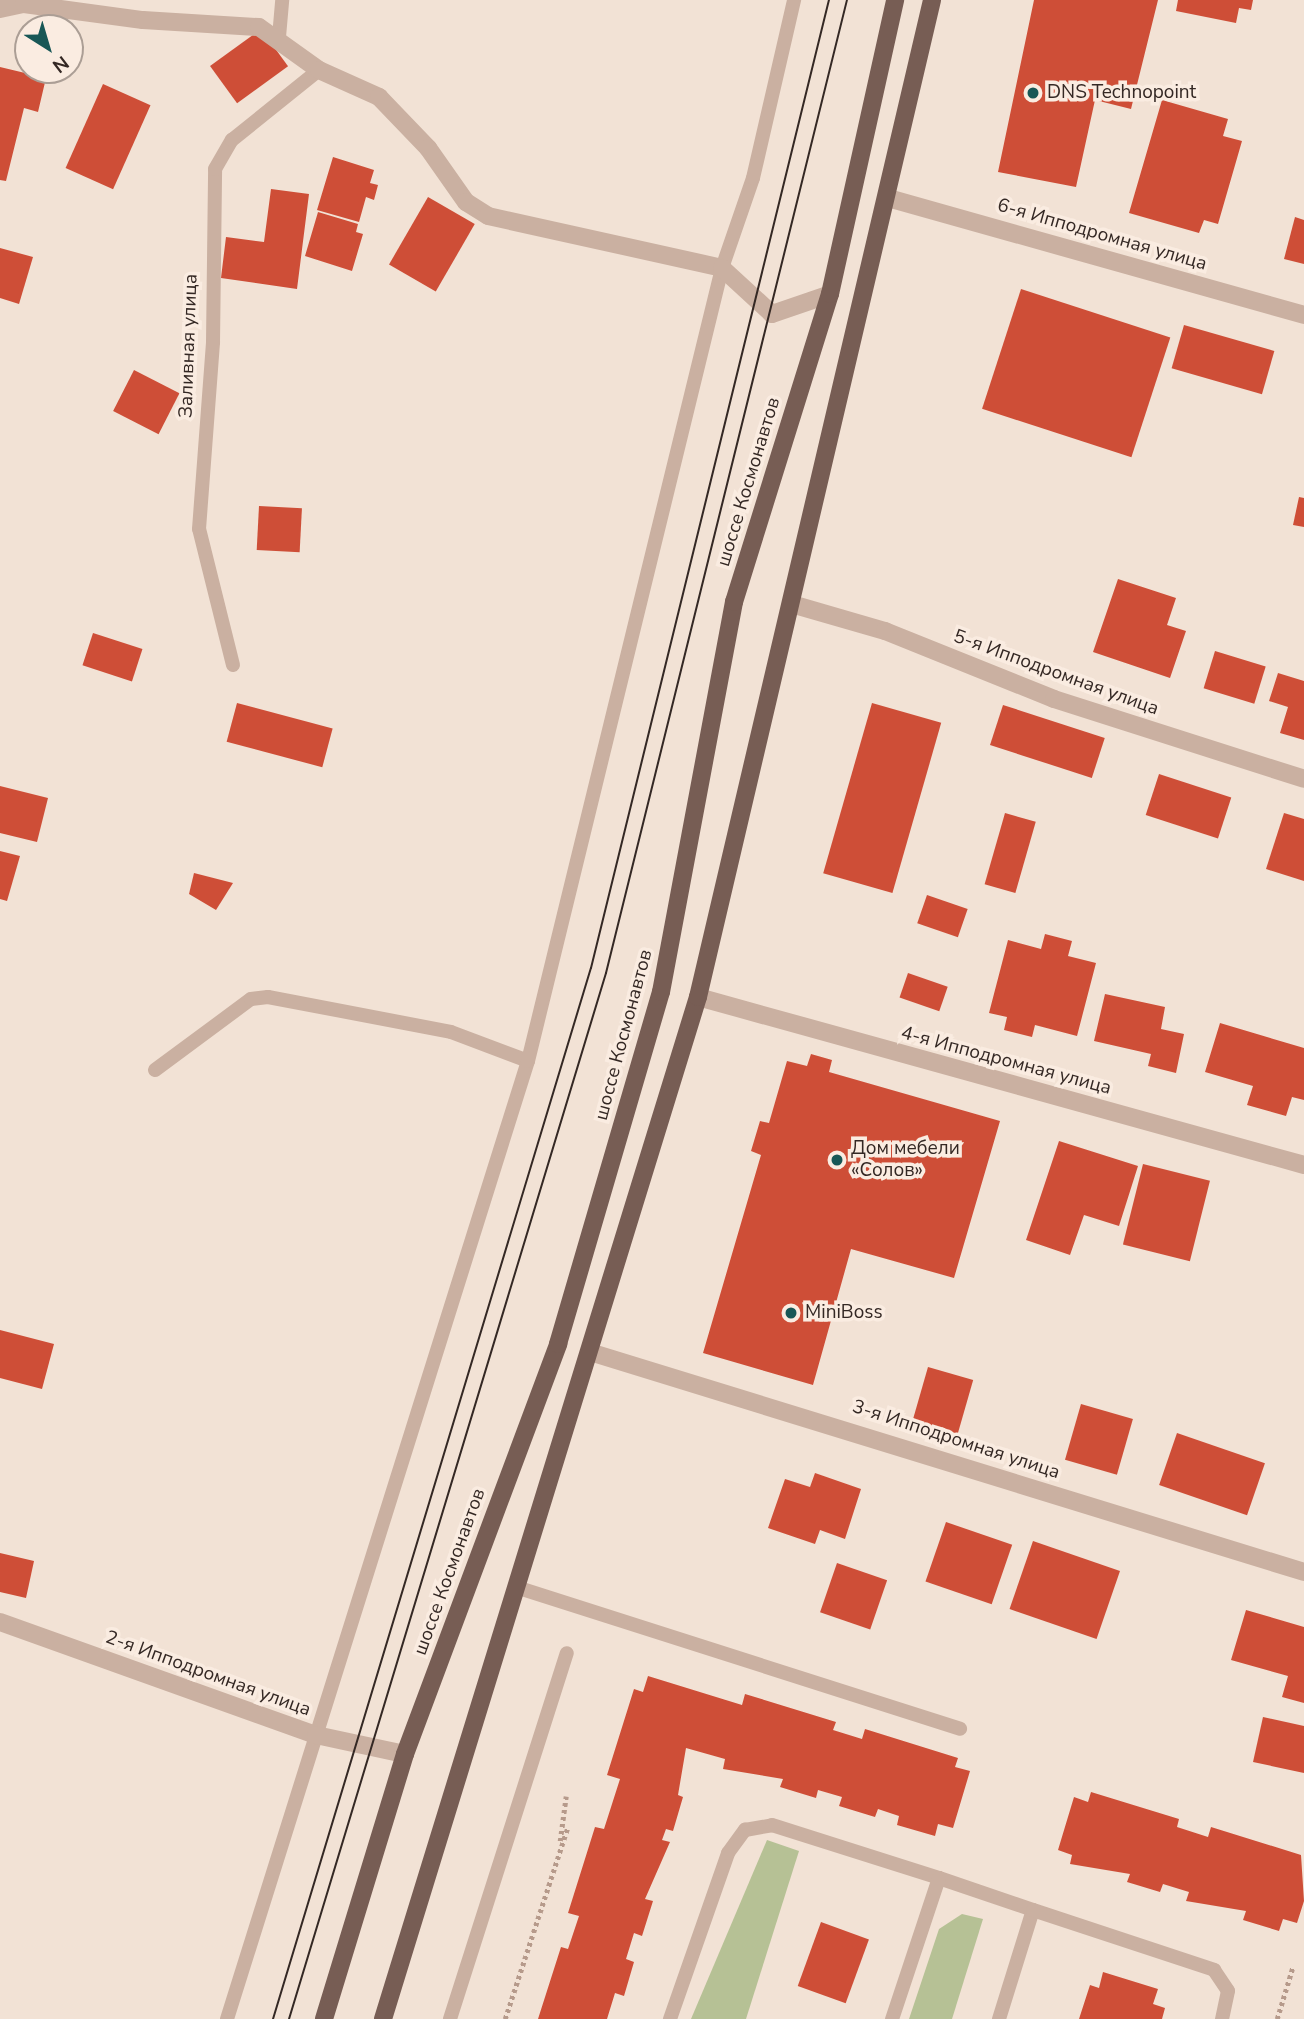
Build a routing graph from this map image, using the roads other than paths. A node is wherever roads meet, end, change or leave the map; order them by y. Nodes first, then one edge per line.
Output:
1 (282, 0) edge
2 (794, 0) edge
3 (895, 0) edge
4 (932, 0) edge
5 (0, 9) edge
6 (279, 37) junction
7 (319, 70) junction
8 (888, 198) junction
9 (722, 268) junction
10 (830, 294) junction
11 (1304, 315) edge
12 (795, 605) junction
13 (233, 665) dead end
14 (1304, 779) edge
15 (698, 997) junction
16 (528, 1061) junction
17 (155, 1070) dead end
18 (1304, 1165) edge
19 (593, 1353) junction
20 (1304, 1572) edge
21 (519, 1588) junction
22 (0, 1622) edge
23 (567, 1653) dead end
24 (960, 1730) dead end
25 (316, 1735) junction
26 (405, 1754) junction
27 (939, 1878) junction
28 (1033, 1910) junction
29 (227, 2019) edge
30 (324, 2019) edge
31 (383, 2019) edge
32 (450, 2019) edge
33 (670, 2019) edge
34 (892, 2019) edge
35 (999, 2019) edge
36 (1222, 2019) edge

1 - 6 lane
2 - 9 lane
3 - 10 main road, шоссе Космонавтов
4 - 8 main road
5 - 6 street
6 - 7 street
7 - 9 street
7 - 13 lane, Заливная улица
8 - 11 street, 6-я Ипподромная улица
8 - 12 main road
9 - 10 street
9 - 16 lane
10 - 26 main road, шоссе Космонавтов
12 - 14 street, 5-я Ипподромная улица
12 - 15 main road
15 - 18 street, 4-я Ипподромная улица
15 - 19 main road
16 - 17 lane
16 - 25 lane
19 - 20 street, 3-я Ипподромная улица
19 - 21 main road
21 - 24 lane
21 - 31 main road
22 - 25 street, 2-я Ипподромная улица
23 - 32 lane
25 - 26 street, 2-я Ипподромная улица
25 - 29 lane
26 - 30 main road, шоссе Космонавтов
27 - 28 lane
27 - 33 lane
27 - 34 lane
28 - 35 lane
28 - 36 lane

